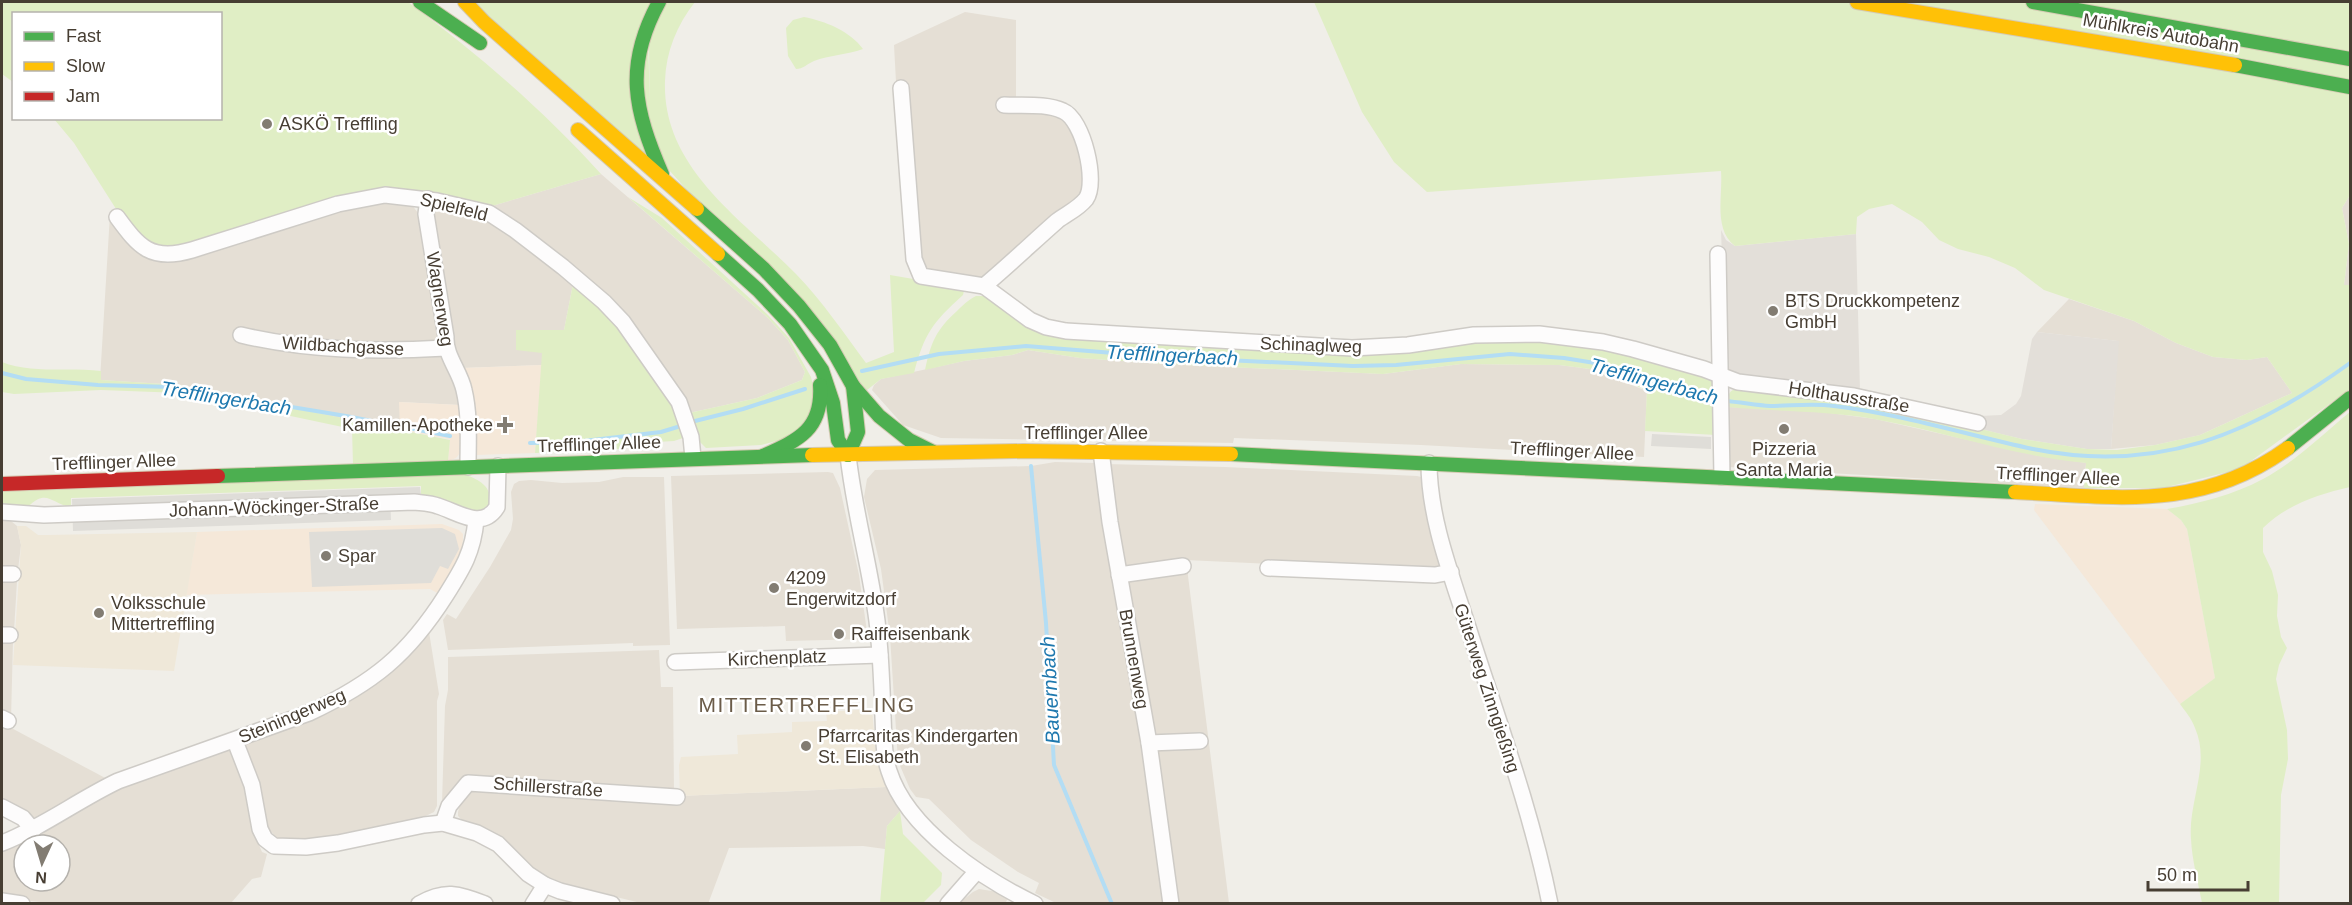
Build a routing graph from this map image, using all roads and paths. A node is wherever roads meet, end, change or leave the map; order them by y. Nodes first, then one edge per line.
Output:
1 (420, 2) edge
2 (443, 2) edge
3 (465, 2) edge
4 (659, 2) edge
5 (1857, 2) edge
6 (2032, 2) edge
7 (2350, 59) edge
8 (2350, 87) edge
9 (901, 88) dead end
10 (1004, 105) dead end
11 (567, 121) dead end
12 (666, 181) junction
13 (428, 199) junction
14 (117, 216) dead end
15 (1718, 254) dead end
16 (984, 286) junction
17 (242, 335) dead end
18 (446, 348) junction
19 (811, 352) junction
20 (1720, 382) junction
21 (852, 385) junction
22 (2350, 398) edge
23 (1978, 423) dead end
24 (1101, 451) junction
25 (933, 452) junction
26 (848, 455) junction
27 (763, 456) junction
28 (693, 458) junction
29 (498, 466) junction
30 (468, 467) junction
31 (1429, 467) junction
32 (1722, 477) junction
33 (2, 484) edge
34 (2, 512) edge
35 (476, 520) junction
36 (1183, 566) dead end
37 (1268, 568) dead end
38 (1451, 572) junction
39 (1119, 575) junction
40 (880, 655) junction
41 (675, 662) dead end
42 (236, 741) junction
43 (1200, 741) dead end
44 (1149, 743) junction
45 (677, 797) dead end
46 (2, 807) edge
47 (442, 823) junction
48 (33, 830) junction
49 (2, 843) edge
50 (977, 872) junction
51 (545, 885) junction
52 (2, 901) edge
53 (22, 903) edge
54 (419, 903) edge
55 (485, 903) edge
56 (533, 903) edge
57 (612, 903) edge
58 (948, 903) edge
59 (1035, 903) edge
60 (1172, 903) edge
61 (1550, 903) edge

1 - 2 main road
3 - 12 main road
4 - 12 main road
5 - 8 main road, Mühlkreis Autobahn
6 - 7 main road, Mühlkreis Autobahn
9 - 16 street
10 - 16 street
11 - 19 main road
12 - 21 main road
13 - 14 street, Spielfeld
13 - 18 street, Wagnerweg
13 - 28 street, Spielfeld
15 - 20 street
16 - 20 street, Schinaglweg
17 - 18 street, Wildbachgasse
18 - 30 street, Wagnerweg
19 - 26 main road
19 - 27 main road
20 - 23 street, Holthausstraße
20 - 32 street
21 - 25 main road
21 - 26 main road
22 - 32 main road, Trefflinger Allee
24 - 25 main road, Trefflinger Allee
24 - 31 main road, Trefflinger Allee
24 - 39 street, Brunnenweg
25 - 26 main road, Trefflinger Allee
26 - 27 main road, Trefflinger Allee
26 - 40 street
27 - 28 main road, Trefflinger Allee
28 - 29 main road, Trefflinger Allee
29 - 30 main road, Trefflinger Allee
29 - 35 street
30 - 33 main road, Trefflinger Allee
31 - 32 main road, Trefflinger Allee
31 - 38 street, Güterweg Zinngießing
34 - 35 street, Johann-Wöckinger-Straße
35 - 42 street, Steiningerweg
36 - 39 street
37 - 38 street
38 - 61 street, Güterweg Zinngießing
39 - 44 street, Brunnenweg
40 - 41 street, Kirchenplatz
40 - 50 street
42 - 47 street
42 - 48 street, Steiningerweg
43 - 44 street
44 - 60 street, Brunnenweg
45 - 47 street, Schillerstraße
46 - 48 street
47 - 51 street
48 - 49 street, Steiningerweg
50 - 58 street
50 - 59 street
51 - 56 street
51 - 57 street
52 - 53 street
54 - 55 street

